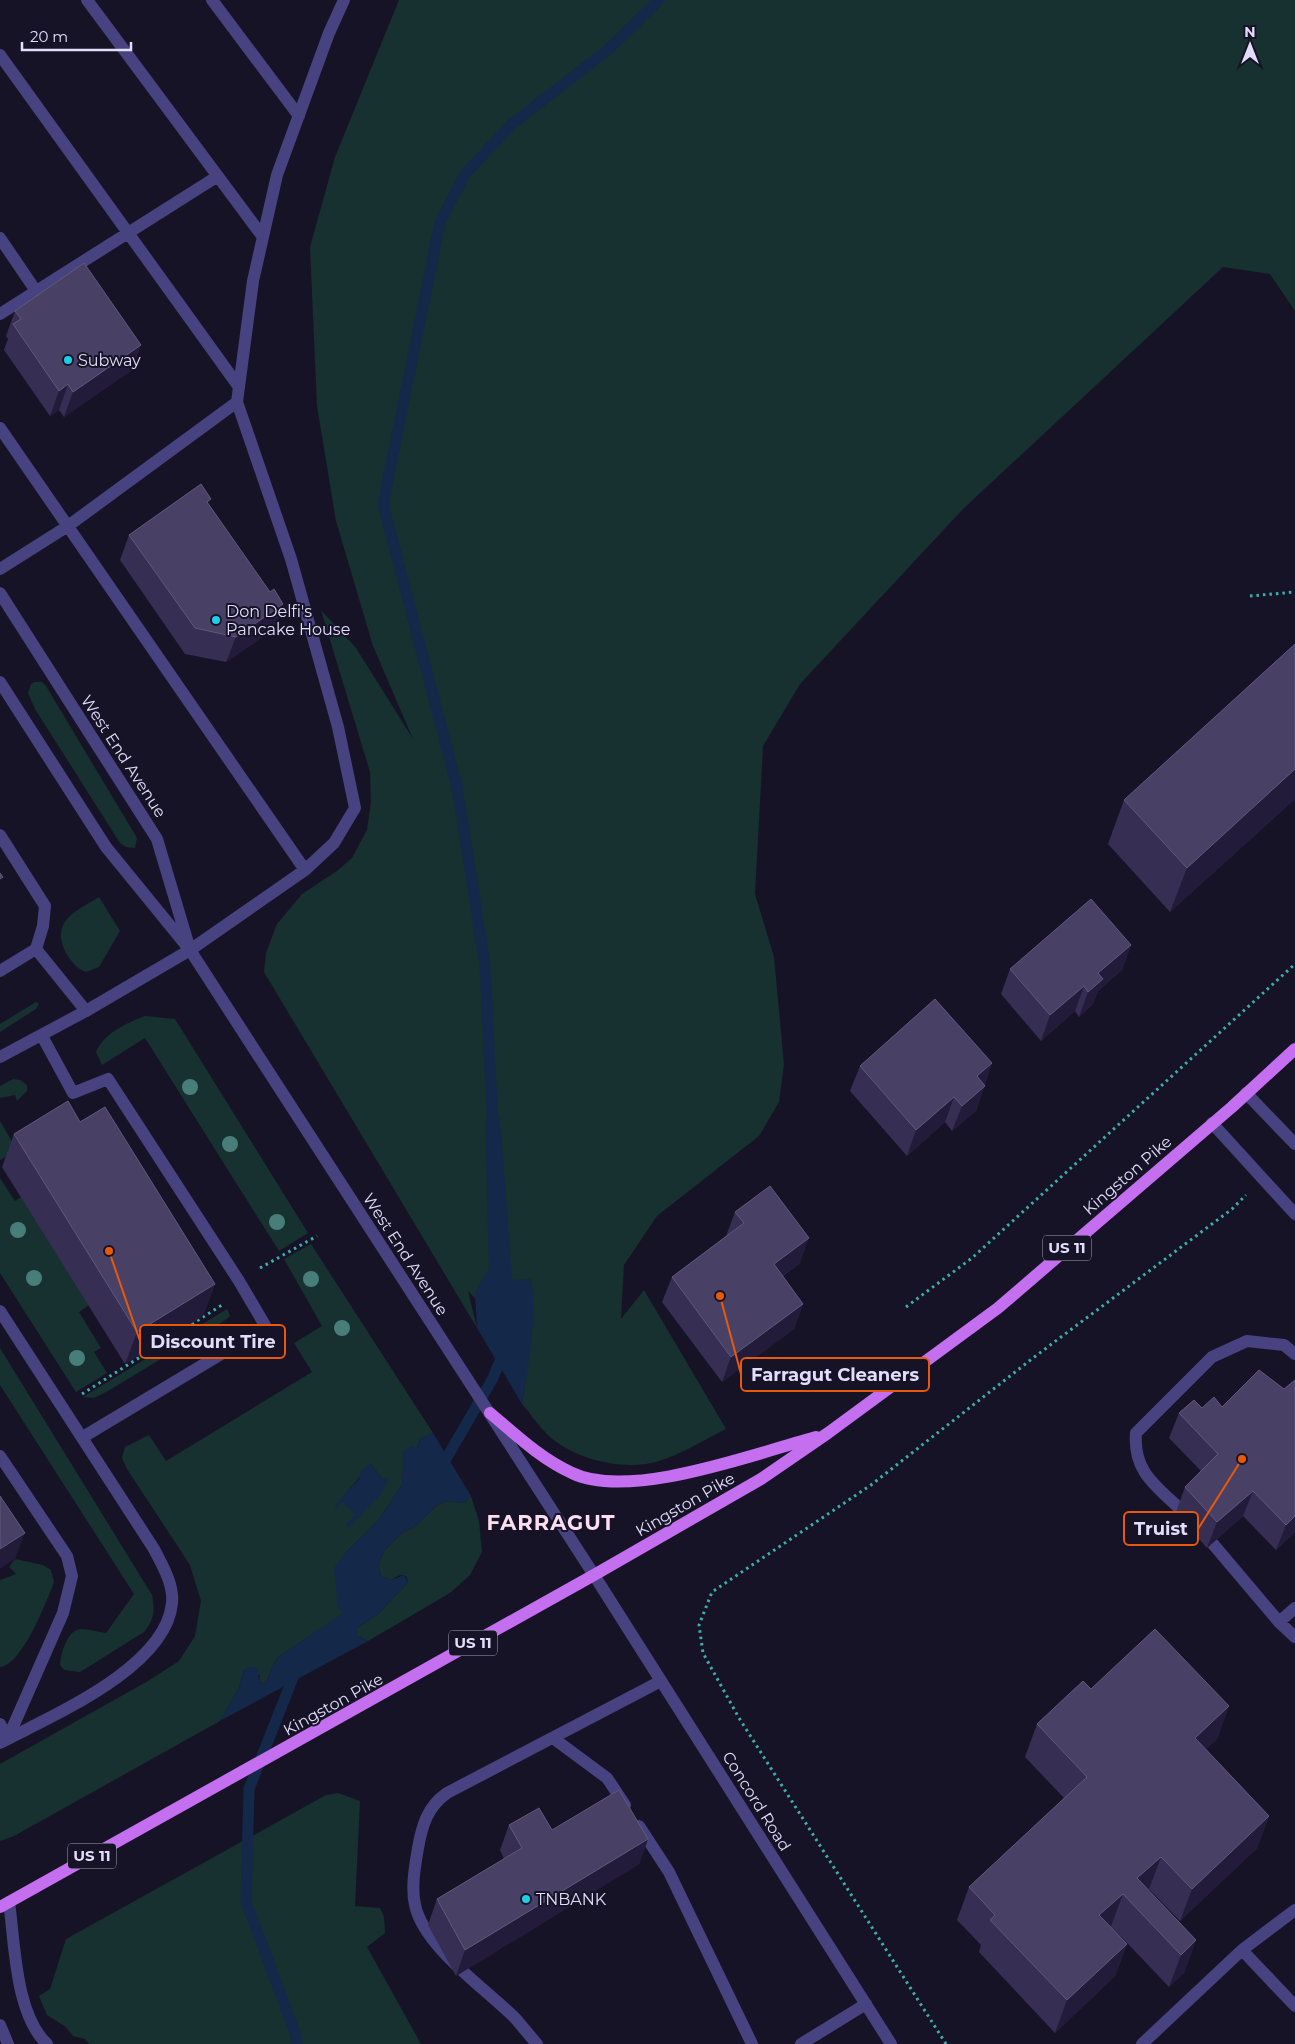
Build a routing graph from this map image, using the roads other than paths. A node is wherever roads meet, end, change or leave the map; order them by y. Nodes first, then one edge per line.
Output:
1 (87, 0) edge
2 (212, 0) edge
3 (341, 2) edge
4 (0, 55) edge
5 (299, 116) junction
6 (218, 176) junction
7 (129, 233) junction
8 (263, 237) junction
9 (0, 238) edge
10 (36, 291) junction
11 (0, 314) edge
12 (239, 387) junction
13 (237, 402) junction
14 (0, 428) edge
15 (68, 526) junction
16 (0, 569) edge
17 (0, 593) edge
18 (0, 682) edge
19 (0, 835) edge
20 (305, 870) junction
21 (36, 949) junction
22 (190, 950) junction
23 (0, 971) edge
24 (86, 1011) junction
25 (42, 1036) junction
26 (1295, 1049) edge
27 (0, 1057) edge
28 (1246, 1093) junction
29 (1212, 1123) junction
30 (1295, 1144) edge
31 (1295, 1214) edge
32 (0, 1311) edge
33 (1295, 1354) edge
34 (490, 1413) joint
35 (500, 1426) junction
36 (828, 1433) junction
37 (83, 1437) junction
38 (4, 1461) edge
39 (1179, 1508) dead end
40 (1213, 1544) edge
41 (594, 1575) junction
42 (1295, 1608) edge
43 (1279, 1622) junction
44 (1295, 1637) edge
45 (661, 1681) junction
46 (0, 1724) edge
47 (3, 1738) edge
48 (553, 1738) junction
49 (4, 1905) edge
50 (1295, 1910) edge
51 (1242, 1950) junction
52 (866, 2004) junction
53 (1295, 2006) edge
54 (0, 2025) edge
55 (8, 2044) edge
56 (47, 2044) edge
57 (537, 2044) edge
58 (752, 2044) edge
59 (801, 2044) edge
60 (891, 2044) edge
61 (1142, 2044) edge

1 - 6 street
2 - 5 street
3 - 5 street
4 - 7 street
5 - 8 street
6 - 7 street
6 - 8 street
7 - 10 street
7 - 12 street
8 - 12 street
9 - 10 street
10 - 11 street
12 - 13 street
13 - 15 street
13 - 20 street
14 - 15 street
15 - 16 street
15 - 20 street
17 - 22 street, West End Avenue
18 - 22 street, West End Avenue
19 - 21 street
20 - 22 street
21 - 23 street
21 - 24 street
22 - 24 street
22 - 34 street, West End Avenue
24 - 25 street
25 - 27 street
25 - 37 street
26 - 28 main road, Kingston Pike / US 11
28 - 29 main road, Kingston Pike / US 11
28 - 30 street
29 - 31 street
29 - 36 main road, Kingston Pike / US 11
32 - 37 street
33 - 39 street
34 - 35 main road
35 - 36 main road
35 - 41 street
36 - 41 main road, Kingston Pike / US 11
37 - 47 street
38 - 47 street
40 - 43 street
41 - 45 street, Concord Road
41 - 49 main road, Kingston Pike / US 11
42 - 43 street
43 - 44 street
45 - 48 street
45 - 52 street, Concord Road
46 - 47 street
48 - 57 street
48 - 58 street
49 - 56 street
50 - 51 street
51 - 53 street
51 - 61 street
52 - 59 street
52 - 60 street, Concord Road
54 - 55 street

